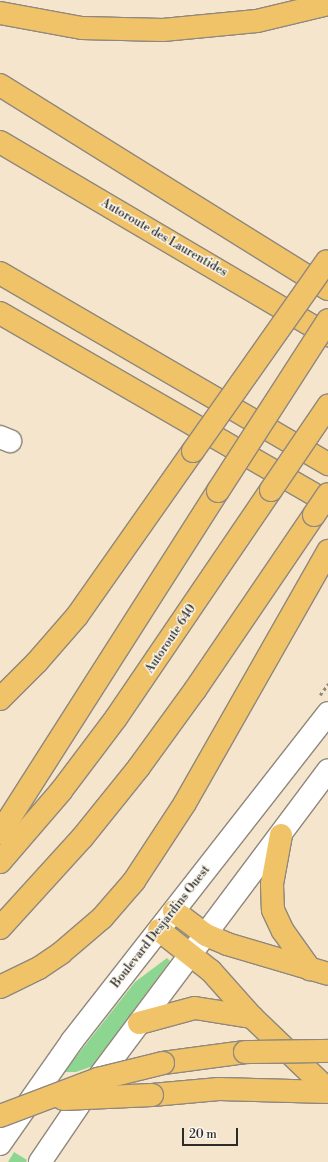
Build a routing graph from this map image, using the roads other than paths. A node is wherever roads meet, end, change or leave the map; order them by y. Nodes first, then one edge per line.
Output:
1 (328, 4) edge
2 (0, 13) edge
3 (0, 85) edge
4 (0, 142) edge
5 (328, 261) edge
6 (0, 273) edge
7 (328, 289) edge
8 (0, 313) edge
9 (328, 320) edge
10 (328, 335) edge
11 (328, 406) edge
12 (328, 464) edge
13 (328, 494) edge
14 (321, 509) edge
15 (328, 551) edge
16 (0, 699) edge
17 (328, 713) edge
18 (328, 770) edge
19 (0, 833) edge
20 (281, 835) junction
21 (0, 862) edge
22 (174, 911) junction
23 (0, 928) edge
24 (159, 930) junction
25 (206, 935) junction
26 (192, 955) junction
27 (319, 972) edge
28 (0, 987) edge
29 (252, 1017) junction
30 (139, 1023) junction
31 (328, 1051) edge
32 (328, 1091) edge
33 (42, 1100) junction
34 (0, 1116) edge
35 (0, 1144) edge
36 (40, 1162) edge

1 - 2 highway
3 - 7 highway
4 - 10 highway, Autoroute des Laurentides
5 - 16 highway, bridge
6 - 12 highway
8 - 14 highway
9 - 19 highway, bridge
11 - 21 highway, Autoroute 640, bridge
13 - 14 highway, bridge
14 - 23 highway
15 - 28 highway
17 - 22 street, Boulevard Desjardins Ouest
18 - 20 street
20 - 25 street
20 - 27 highway
22 - 24 street, Boulevard Desjardins Ouest
22 - 25 highway
24 - 26 highway
24 - 35 street, Boulevard Desjardins Ouest
25 - 26 street
25 - 27 highway
26 - 29 highway
26 - 30 street
29 - 30 highway
29 - 32 highway
30 - 36 street
31 - 33 highway, bridge
32 - 33 highway, bridge
33 - 34 highway, bridge

